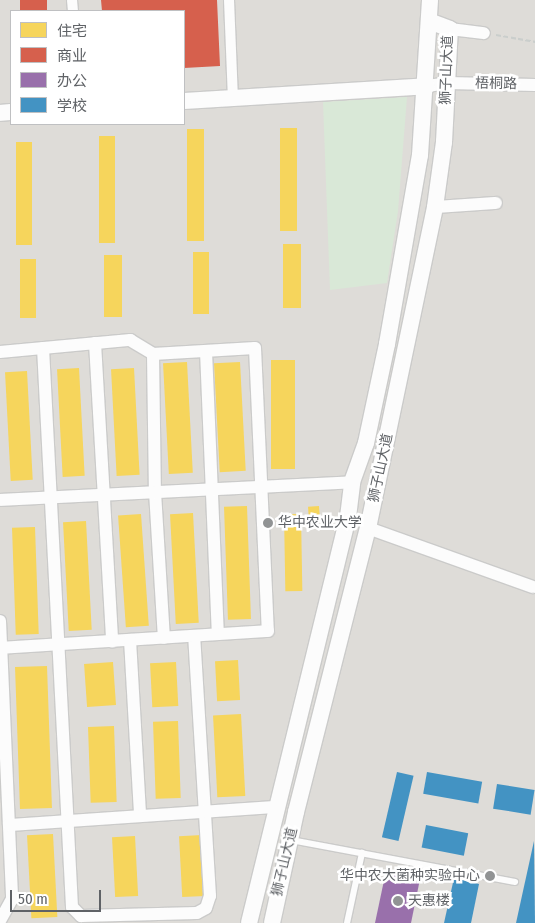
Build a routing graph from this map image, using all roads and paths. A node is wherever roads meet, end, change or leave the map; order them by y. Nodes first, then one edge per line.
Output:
1 (229, 0) edge
2 (430, 0) edge
3 (429, 21) junction
4 (450, 30) junction
5 (484, 33) joint
6 (535, 42) edge
7 (448, 83) junction
8 (535, 85) edge
9 (427, 86) junction
10 (233, 98) junction
11 (185, 101) edge
12 (496, 203) dead end
13 (435, 208) junction
14 (95, 343) junction
15 (43, 348) junction
16 (206, 351) junction
17 (0, 352) edge
18 (152, 354) junction
19 (352, 482) junction
20 (260, 486) junction
21 (210, 489) junction
22 (155, 492) junction
23 (102, 496) junction
24 (50, 499) junction
25 (0, 500) edge
26 (368, 528) junction
27 (533, 587) dead end
28 (0, 621) edge
29 (218, 634) junction
30 (194, 636) junction
31 (164, 638) junction
32 (130, 640) junction
33 (112, 642) junction
34 (60, 645) junction
35 (1, 648) edge
36 (275, 807) junction
37 (206, 812) junction
38 (140, 816) junction
39 (68, 821) junction
40 (9, 824) junction
41 (290, 840) junction
42 (362, 853) junction
43 (5, 865) edge
44 (515, 882) dead end
45 (0, 921) edge
46 (249, 923) edge
47 (272, 923) edge
48 (347, 923) edge

1 - 10 street
2 - 3 street, 狮子山大道
3 - 4 street, 狮子山大道
3 - 9 street, 狮子山大道
4 - 5 street
4 - 7 street, 狮子山大道
5 - 6 path
7 - 8 street, 梧桐路
7 - 9 street, 梧桐路
7 - 13 street, 狮子山大道
9 - 10 street
9 - 19 street, 狮子山大道
10 - 11 street
12 - 13 street
13 - 26 street, 狮子山大道
14 - 15 street
14 - 18 street
14 - 23 street
15 - 17 street
15 - 24 street
16 - 18 street
16 - 20 street
16 - 21 street
18 - 22 street
19 - 20 street
19 - 36 street, 狮子山大道
20 - 21 street
20 - 29 street
21 - 22 street
21 - 29 street
22 - 23 street
22 - 31 street
23 - 24 street
23 - 33 street
24 - 25 street
24 - 34 street
26 - 27 street
26 - 41 street, 狮子山大道
28 - 35 street
29 - 30 street
30 - 31 street
30 - 37 street
31 - 32 street
32 - 33 street
32 - 38 street
33 - 34 street
34 - 35 street
34 - 39 street
35 - 40 street
36 - 37 street
36 - 46 street, 狮子山大道
37 - 38 street
37 - 39 street
38 - 39 street
39 - 40 street
40 - 43 street
41 - 42 lane
41 - 47 street, 狮子山大道
42 - 44 lane
42 - 48 lane
43 - 45 street

